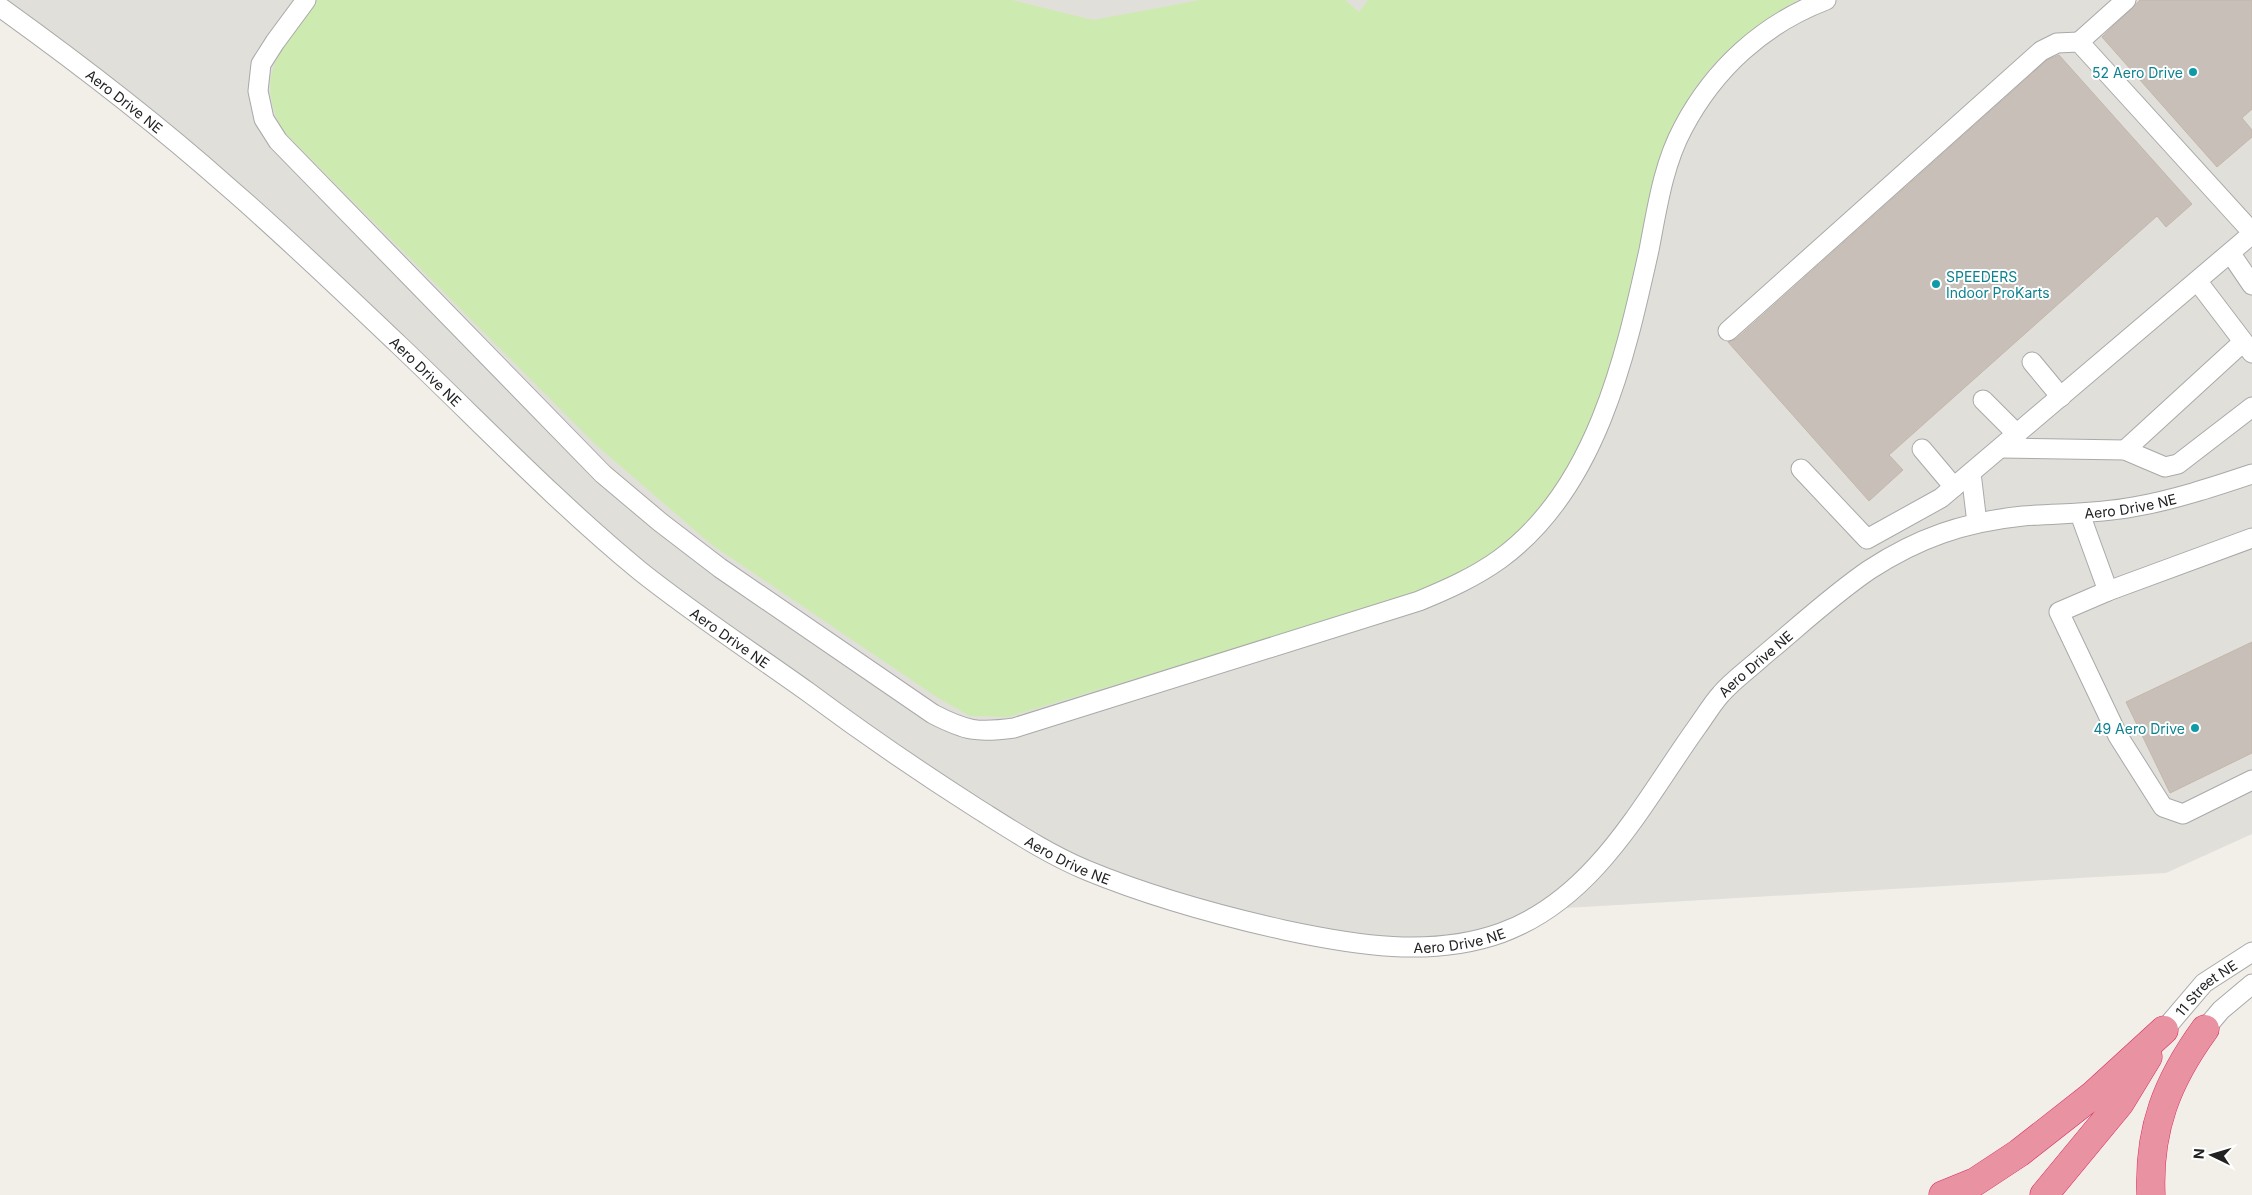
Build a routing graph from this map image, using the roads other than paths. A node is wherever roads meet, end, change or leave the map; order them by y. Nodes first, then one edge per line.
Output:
1 (306, 0) edge
2 (1826, 0) edge
3 (2126, 0) edge
4 (0, 7) edge
5 (2079, 42) junction
6 (2252, 233) edge
7 (2231, 254) junction
8 (2198, 282) junction
9 (2252, 285) edge
10 (1728, 331) dead end
11 (2248, 348) edge
12 (2032, 362) dead end
13 (2062, 397) junction
14 (1983, 400) dead end
15 (2252, 407) edge
16 (2017, 434) junction
17 (2001, 448) junction
18 (1922, 449) dead end
19 (2124, 450) junction
20 (1801, 469) dead end
21 (1971, 473) junction
22 (2252, 474) edge
23 (1954, 487) junction
24 (2080, 514) junction
25 (1977, 523) junction
26 (2252, 538) edge
27 (1867, 539) junction
28 (1886, 560) junction
29 (2108, 591) junction
30 (2252, 780) edge
31 (2252, 952) edge
32 (2252, 984) edge
33 (2164, 1030) junction
34 (2205, 1030) joint
35 (1943, 1195) edge
36 (2044, 1195) edge
37 (2151, 1195) edge

1 - 2 street
3 - 5 street
4 - 28 street, Aero Drive NE
5 - 6 street
5 - 10 street
6 - 7 street
7 - 8 street
7 - 9 street
8 - 11 street
8 - 13 street
11 - 19 street
12 - 13 street
13 - 16 street
14 - 16 street
15 - 19 street
16 - 17 street
17 - 19 street
17 - 21 street
18 - 23 street
20 - 27 street
21 - 23 street
21 - 25 street
22 - 24 street, Aero Drive NE
23 - 27 street
24 - 25 street, Aero Drive NE
24 - 29 street
25 - 28 street, Aero Drive NE
26 - 29 street
27 - 28 street
29 - 30 street
31 - 33 street, 11 Street NE
32 - 34 street, 11 Street NE
33 - 35 highway
33 - 36 highway
34 - 37 highway

